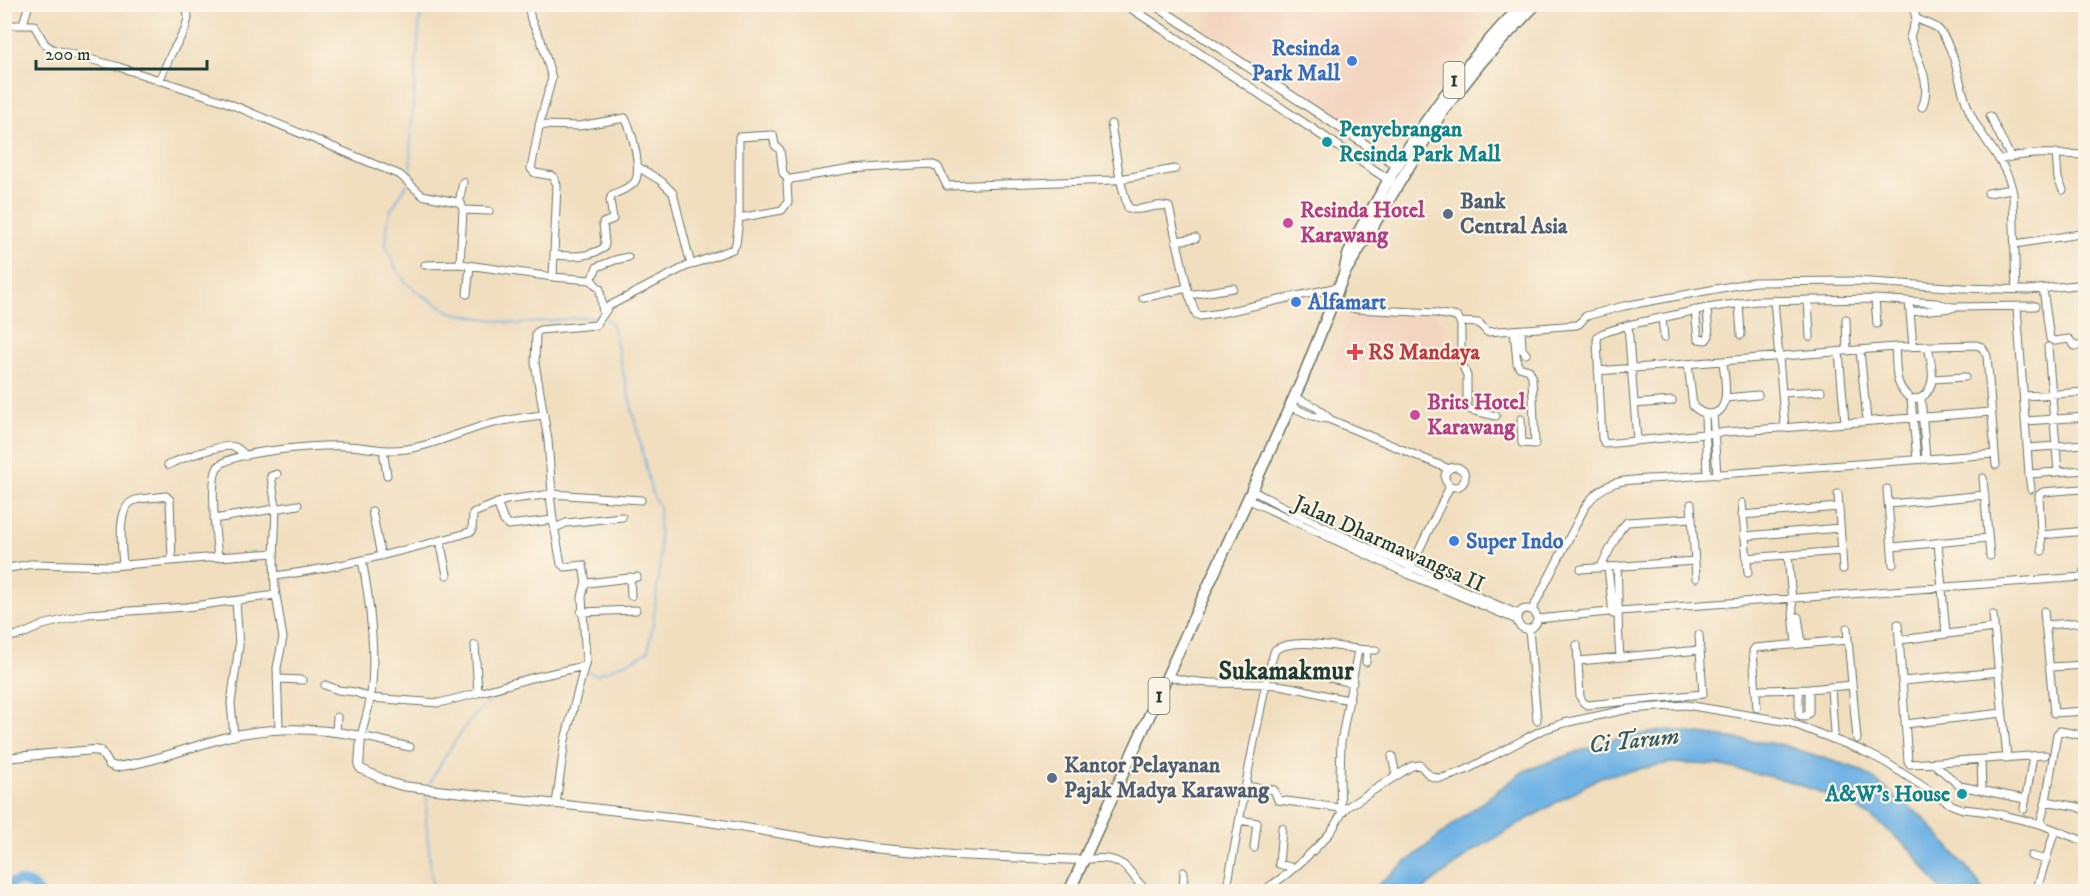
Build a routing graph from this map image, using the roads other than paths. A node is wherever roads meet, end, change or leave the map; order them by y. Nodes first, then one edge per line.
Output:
1 (29, 4) edge
2 (187, 4) edge
3 (528, 4) edge
4 (1125, 4) edge
5 (1153, 4) edge
6 (1523, 4) edge
7 (1536, 4) edge
8 (1912, 4) edge
9 (1916, 18) junction
10 (23, 24) junction
11 (4, 25) edge
12 (159, 81) junction
13 (1269, 82) junction
14 (1260, 95) junction
15 (1922, 107) dead end
16 (1990, 116) dead end
17 (1111, 124) dead end
18 (539, 125) junction
19 (2056, 153) junction
20 (2085, 155) edge
21 (2010, 156) junction
22 (1999, 160) junction
23 (1392, 162) dead end
24 (638, 167) junction
25 (1174, 169) dead end
26 (1119, 179) junction
27 (789, 181) junction
28 (463, 182) dead end
29 (1393, 183) junction
30 (2012, 189) junction
31 (2063, 190) dead end
32 (1988, 193) dead end
33 (461, 206) junction
34 (489, 211) dead end
35 (739, 218) junction
36 (2085, 233) edge
37 (1196, 238) dead end
38 (1176, 241) junction
39 (2014, 244) junction
40 (555, 255) junction
41 (628, 257) dead end
42 (460, 264) junction
43 (425, 265) dead end
44 (691, 265) junction
45 (470, 266) junction
46 (553, 277) junction
47 (591, 280) junction
48 (2085, 284) edge
49 (1233, 288) dead end
50 (2043, 289) junction
51 (2016, 290) junction
52 (1188, 292) junction
53 (1337, 292) junction
54 (467, 294) dead end
55 (1143, 298) dead end
56 (1875, 299) junction
57 (1774, 300) junction
58 (1808, 300) junction
59 (1909, 301) junction
60 (1739, 303) junction
61 (2036, 306) dead end
62 (2017, 307) junction
63 (1707, 308) junction
64 (1952, 308) junction
65 (1695, 310) junction
66 (1910, 312) junction
67 (602, 317) junction
68 (1662, 317) junction
69 (1846, 319) dead end
70 (1461, 322) junction
71 (1877, 324) dead end
72 (1628, 325) junction
73 (1517, 330) junction
74 (1741, 335) dead end
75 (1810, 337) dead end
76 (1664, 338) dead end
77 (1912, 346) junction
78 (1928, 346) junction
79 (1895, 347) junction
80 (2048, 347) dead end
81 (1860, 350) junction
82 (1843, 352) junction
83 (1526, 354) dead end
84 (2085, 355) edge
85 (1779, 356) junction
86 (1723, 361) junction
87 (1688, 364) junction
88 (1631, 368) junction
89 (1598, 371) junction
90 (1965, 377) dead end
91 (1932, 379) junction
92 (1821, 391) dead end
93 (2085, 392) edge
94 (1782, 393) junction
95 (2052, 394) junction
96 (1758, 395) dead end
97 (2024, 396) junction
98 (1725, 398) junction
99 (1921, 398) junction
100 (1911, 399) junction
101 (1292, 401) junction
102 (1672, 401) dead end
103 (1634, 404) junction
104 (1991, 412) junction
105 (1709, 415) junction
106 (544, 416) junction
107 (1496, 416) dead end
108 (1923, 417) junction
109 (2085, 417) edge
110 (1913, 418) junction
111 (1521, 419) dead end
112 (2055, 419) junction
113 (1331, 420) junction
114 (2025, 421) junction
115 (1867, 422) junction
116 (1845, 423) junction
117 (1785, 428) junction
118 (1714, 433) junction
119 (1706, 434) junction
120 (1636, 441) junction
121 (2085, 444) edge
122 (2057, 446) junction
123 (2027, 448) junction
124 (383, 450) junction
125 (1995, 454) junction
126 (246, 456) junction
127 (1917, 459) junction
128 (1926, 459) junction
129 (168, 465) dead end
130 (1996, 465) dead end
131 (1449, 469) junction
132 (2085, 470) edge
133 (2058, 472) junction
134 (278, 474) dead end
135 (2030, 474) junction
136 (387, 475) dead end
137 (1717, 475) junction
138 (1707, 476) junction
139 (1983, 478) dead end
140 (1450, 486) junction
141 (1887, 489) dead end
142 (2031, 489) dead end
143 (2085, 491) edge
144 (551, 494) junction
145 (1838, 494) dead end
146 (1249, 495) junction
147 (1984, 495) junction
148 (641, 500) dead end
149 (497, 503) junction
150 (1742, 503) dead end
151 (1691, 504) dead end
152 (1889, 504) junction
153 (298, 505) dead end
154 (1839, 507) junction
155 (276, 508) junction
156 (372, 511) dead end
157 (1742, 515) junction
158 (622, 517) dead end
159 (1692, 518) junction
160 (214, 519) junction
161 (554, 524) junction
162 (1840, 528) junction
163 (2085, 531) edge
164 (2041, 535) junction
165 (1744, 536) junction
166 (1988, 538) junction
167 (440, 540) junction
168 (1940, 543) junction
169 (1892, 547) junction
170 (1842, 551) junction
171 (2042, 551) dead end
172 (274, 553) junction
173 (1791, 555) junction
174 (381, 556) junction
175 (1990, 556) dead end
176 (218, 557) junction
177 (1746, 558) junction
178 (362, 560) junction
179 (172, 561) junction
180 (1695, 561) junction
181 (1893, 564) dead end
182 (123, 565) junction
183 (1617, 567) junction
184 (1604, 568) junction
185 (4, 569) edge
186 (1581, 569) dead end
187 (1843, 569) dead end
188 (2085, 569) edge
189 (1409, 571) junction
190 (1748, 573) dead end
191 (447, 575) dead end
192 (275, 576) junction
193 (1696, 578) dead end
194 (2084, 581) edge
195 (586, 584) junction
196 (1944, 587) junction
197 (276, 596) junction
198 (631, 596) dead end
199 (1794, 599) junction
200 (236, 601) junction
201 (636, 610) dead end
202 (1532, 610) junction
203 (1616, 611) junction
204 (2044, 611) dead end
205 (581, 612) junction
206 (1994, 615) dead end
207 (1518, 617) junction
208 (1537, 619) junction
209 (2085, 622) edge
210 (1898, 624) dead end
211 (2045, 625) junction
212 (1847, 628) dead end
213 (1994, 628) junction
214 (1529, 629) junction
215 (1948, 634) junction
216 (1699, 635) dead end
217 (4, 638) edge
218 (1848, 640) junction
219 (1900, 640) junction
220 (1799, 644) junction
221 (476, 645) dead end
222 (1577, 645) dead end
223 (1358, 650) junction
224 (1367, 650) junction
225 (1376, 650) dead end
226 (1700, 650) junction
227 (1178, 654) junction
228 (1620, 656) junction
229 (1578, 661) junction
230 (1366, 662) dead end
231 (2085, 665) edge
232 (2049, 667) junction
233 (584, 669) junction
234 (1999, 672) junction
235 (1168, 675) junction
236 (1331, 678) dead end
237 (277, 679) junction
238 (1182, 679) junction
239 (303, 680) dead end
240 (1903, 681) junction
241 (1353, 682) junction
242 (326, 685) dead end
243 (1265, 685) junction
244 (1852, 685) junction
245 (1831, 688) junction
246 (1799, 689) junction
247 (1809, 689) junction
248 (1756, 690) junction
249 (478, 693) junction
250 (370, 698) junction
251 (1350, 700) junction
252 (1757, 708) dead end
253 (2085, 711) edge
254 (2002, 713) junction
255 (2054, 713) junction
256 (337, 717) dead end
257 (1537, 720) dead end
258 (2055, 721) dead end
259 (1905, 724) junction
260 (279, 728) junction
261 (336, 732) junction
262 (1834, 733) dead end
263 (234, 736) junction
264 (361, 736) junction
265 (2085, 736) edge
266 (1857, 739) dead end
267 (410, 747) dead end
268 (2045, 755) dead end
269 (1392, 756) dead end
270 (2032, 756) junction
271 (4, 758) edge
272 (2007, 758) junction
273 (1981, 760) junction
274 (1933, 763) junction
275 (1396, 776) junction
276 (1245, 786) junction
277 (1982, 790) junction
278 (2025, 799) junction
279 (2046, 801) junction
280 (556, 804) junction
281 (2024, 809) dead end
282 (1341, 811) junction
283 (2085, 811) edge
284 (1240, 820) junction
285 (2040, 824) junction
286 (1282, 828) dead end
287 (2055, 830) junction
288 (2085, 842) edge
289 (1254, 848) dead end
290 (2031, 856) dead end
291 (1083, 860) junction
292 (2046, 860) junction
293 (1294, 868) junction
294 (1184, 872) dead end
295 (1069, 891) edge
296 (1150, 891) edge
297 (1181, 891) edge
298 (1208, 891) edge
299 (1226, 891) edge
300 (1261, 891) edge
301 (2036, 891) edge

1 - 10 street
2 - 12 street
3 - 18 street
4 - 14 street
5 - 13 street
6 - 29 main road, 1
7 - 29 main road, 1
8 - 9 street
9 - 15 street
9 - 22 street
10 - 11 street
10 - 12 street
12 - 33 street
13 - 14 street
13 - 23 street
14 - 29 street
16 - 21 street
17 - 26 street
18 - 24 street
18 - 40 street
19 - 20 street
19 - 21 street
19 - 31 street
21 - 22 street
22 - 30 street
24 - 40 street
24 - 44 street
25 - 26 street
26 - 27 street
26 - 38 street
27 - 35 street
27 - 35 street
28 - 33 street
29 - 53 main road, 1
30 - 32 street
30 - 39 street
33 - 34 street
33 - 42 street
35 - 44 street
36 - 39 street
37 - 38 street
38 - 52 street
39 - 51 street
40 - 46 street
41 - 47 street
42 - 43 street
42 - 45 street
44 - 67 street
45 - 46 street
45 - 54 street
46 - 47 street
47 - 67 street
48 - 50 street
49 - 52 street
50 - 51 street
50 - 84 street
51 - 73 street
52 - 53 street
52 - 55 street
53 - 70 street
53 - 101 main road, 1
56 - 58 street
56 - 59 street
56 - 71 street
57 - 58 street
57 - 60 street
57 - 85 street
58 - 75 street
59 - 64 street
59 - 66 street
60 - 63 street
60 - 74 street
61 - 62 street
62 - 64 street
62 - 97 street
63 - 65 street
63 - 65 street
64 - 66 street
65 - 68 street
66 - 77 street
67 - 106 street
68 - 72 street
68 - 76 street
69 - 82 street
70 - 73 street
70 - 107 street
72 - 88 street
72 - 89 street
73 - 83 street
73 - 111 street
77 - 78 street
77 - 79 street
78 - 91 street
78 - 104 street
79 - 81 street
79 - 100 street
80 - 95 street
81 - 82 street
81 - 115 street
82 - 85 street
82 - 116 street
85 - 86 street
85 - 94 street
86 - 87 street
86 - 98 street
87 - 88 street
87 - 105 street
88 - 89 street
88 - 103 street
89 - 120 street
90 - 91 street
91 - 99 street
92 - 94 street
93 - 95 street
94 - 117 street
95 - 97 street
95 - 112 street
96 - 98 street
97 - 114 street
98 - 105 street
99 - 100 street
99 - 108 street
100 - 110 street
101 - 113 street
101 - 113 street
101 - 146 main road, 1
102 - 103 street
103 - 120 street
104 - 108 street
104 - 125 street
105 - 118 street
105 - 119 street
106 - 124 street
106 - 144 street
108 - 110 street
108 - 128 street
109 - 112 street
110 - 115 street
110 - 127 street
112 - 114 street
112 - 122 street
113 - 131 street
114 - 123 street
115 - 116 street
116 - 117 street
117 - 118 street
118 - 119 street
118 - 137 street
119 - 120 street
119 - 138 street
121 - 122 street
122 - 123 street
122 - 133 street
123 - 135 street
124 - 126 street
124 - 136 street
125 - 128 street
125 - 130 street
126 - 129 street
126 - 160 street
127 - 128 street
127 - 137 street
131 - 140 street
131 - 140 street
132 - 133 street
133 - 135 street
134 - 155 street
135 - 142 street
137 - 138 street
138 - 202 street
139 - 147 street
140 - 189 street
141 - 152 street
143 - 164 street
144 - 148 street
144 - 149 street
144 - 161 street
145 - 154 street
146 - 189 street, Jalan Dharmawangsa II
146 - 227 main road, 1
147 - 152 street
147 - 166 street
149 - 161 street
149 - 167 street
150 - 157 street
151 - 159 street
152 - 169 street
153 - 155 street
154 - 157 street
154 - 162 street
155 - 160 street
155 - 172 street
156 - 174 street
157 - 165 street
158 - 161 street
159 - 180 street
159 - 184 street
160 - 176 street
161 - 195 street
162 - 165 street
162 - 170 street
163 - 164 street
164 - 171 street
165 - 177 street
166 - 168 street
166 - 175 street
167 - 174 street
167 - 191 street
168 - 169 street
168 - 196 street
169 - 181 street
170 - 173 street
170 - 187 street
172 - 176 street
172 - 192 street
173 - 177 street
173 - 199 street
174 - 178 street
176 - 179 street
177 - 190 street
178 - 192 street
178 - 250 street
179 - 182 street
179 - 182 street
180 - 183 street
180 - 193 street
182 - 185 street
183 - 184 street
183 - 203 street
184 - 186 street
184 - 203 street
188 - 194 street
189 - 207 street, Jalan Dharmawangsa II
192 - 197 street
194 - 196 street
195 - 198 street
195 - 205 street
196 - 199 street
196 - 215 street
197 - 200 street
197 - 237 street
199 - 203 street
199 - 220 street
200 - 217 street
200 - 263 street
201 - 205 street
202 - 207 street
202 - 208 street
203 - 208 street
203 - 228 street
204 - 211 street
205 - 233 street
206 - 213 street
207 - 214 street
208 - 214 street
209 - 211 street
210 - 219 street
211 - 232 street
212 - 218 street
213 - 215 street
213 - 234 street
214 - 257 street
215 - 219 street
216 - 226 street
218 - 220 street
218 - 244 street
219 - 240 street
220 - 248 street
221 - 249 street
222 - 229 street
223 - 224 street
223 - 241 street
223 - 243 street
224 - 225 street
224 - 230 street
226 - 228 street
226 - 229 street
227 - 235 main road, 1
227 - 238 street
228 - 229 street
231 - 232 street
232 - 255 street
233 - 249 street
233 - 280 street
234 - 240 street
234 - 254 street
235 - 238 street
235 - 291 main road, 1
236 - 241 street
237 - 239 street
237 - 260 street
238 - 243 street
240 - 259 street
241 - 251 street
242 - 250 street
243 - 251 street
243 - 276 street
244 - 245 street
244 - 266 street
245 - 247 street
245 - 262 street
246 - 247 street
246 - 247 street
246 - 248 street
248 - 252 street
249 - 250 street
250 - 264 street
251 - 282 street
253 - 255 street
254 - 259 street
254 - 272 street
255 - 258 street
256 - 261 street
259 - 274 street
260 - 261 street
260 - 263 street
261 - 264 street
263 - 271 street
264 - 267 street
264 - 280 street
265 - 279 street
268 - 270 street
269 - 275 street
270 - 272 street
270 - 278 street
272 - 273 street
273 - 274 street
273 - 277 street
274 - 277 street
275 - 282 street
275 - 285 street
276 - 282 street
276 - 284 street
277 - 278 street
278 - 281 street
279 - 283 street
279 - 285 street
280 - 291 street
282 - 293 street
284 - 289 street
284 - 299 street
285 - 287 street
286 - 293 street
287 - 288 street
287 - 292 street
290 - 292 street
291 - 295 main road, 1
291 - 296 street
292 - 301 street
293 - 300 street
294 - 297 street
297 - 298 street

